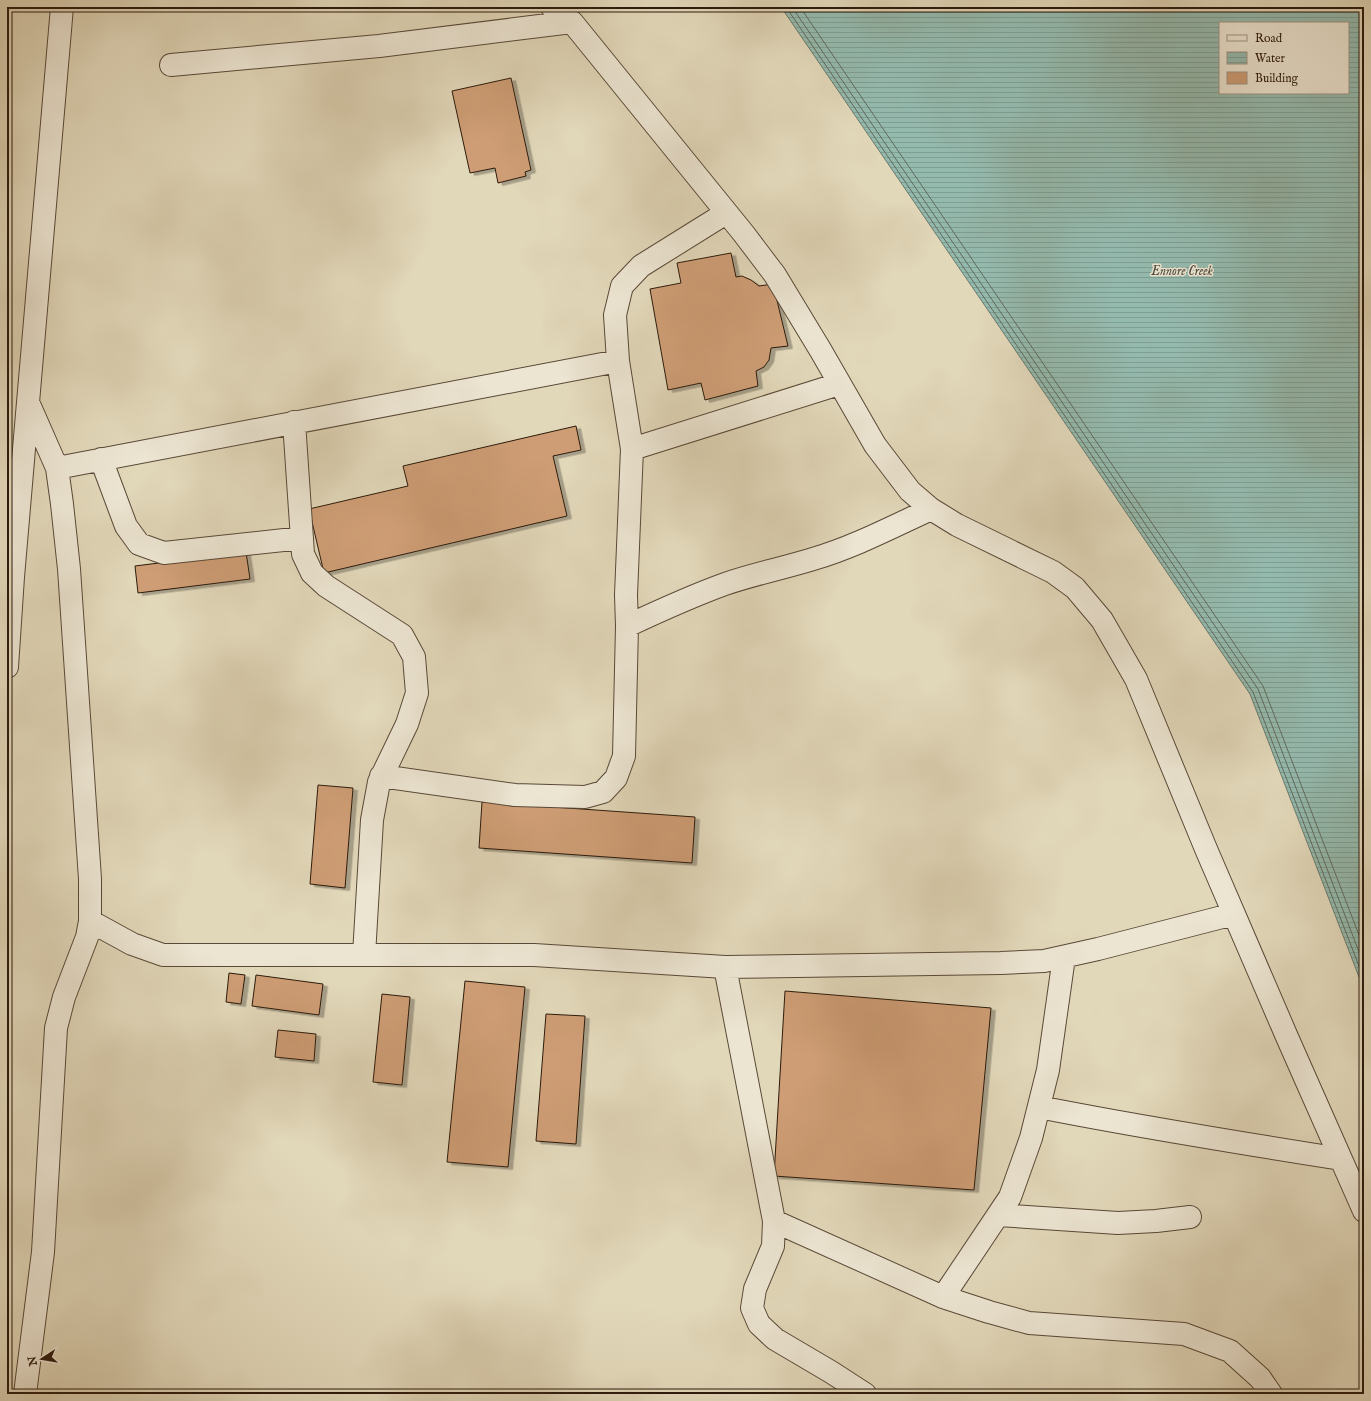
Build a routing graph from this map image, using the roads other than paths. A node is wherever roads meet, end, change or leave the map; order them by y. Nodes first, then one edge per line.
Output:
1 (62, 7) edge
2 (552, 7) edge
3 (572, 22) junction
4 (170, 65) dead end
5 (726, 213) junction
6 (618, 361) junction
7 (839, 384) junction
8 (28, 402) junction
9 (294, 422) junction
10 (632, 449) junction
11 (101, 459) junction
12 (57, 468) junction
13 (931, 509) junction
14 (302, 538) junction
15 (627, 626) junction
16 (7, 667) edge
17 (382, 776) junction
18 (1234, 914) junction
19 (90, 921) junction
20 (364, 955) junction
21 (1064, 957) junction
22 (725, 967) junction
23 (1039, 1107) junction
24 (1341, 1159) junction
25 (1364, 1211) edge
26 (998, 1215) junction
27 (1190, 1217) dead end
28 (774, 1221) junction
29 (943, 1297) junction
30 (25, 1394) edge
31 (865, 1394) edge
32 (1271, 1394) edge

1 - 8 lane
2 - 3 lane
3 - 4 lane
3 - 5 lane
5 - 6 lane
5 - 7 lane
6 - 9 lane
6 - 10 lane
7 - 10 lane
7 - 13 lane
8 - 12 lane
8 - 16 lane
9 - 11 lane
9 - 14 lane
10 - 15 lane
11 - 12 lane
11 - 14 lane
12 - 19 lane
13 - 15 lane
13 - 18 lane
14 - 17 lane
15 - 17 lane
17 - 20 lane
18 - 21 lane
18 - 24 lane
19 - 20 lane
19 - 30 lane
20 - 22 lane
21 - 22 lane
21 - 23 lane
22 - 28 lane
23 - 24 lane
23 - 26 lane
24 - 25 lane
26 - 27 lane
26 - 29 lane
28 - 29 lane
28 - 31 lane
29 - 32 lane

